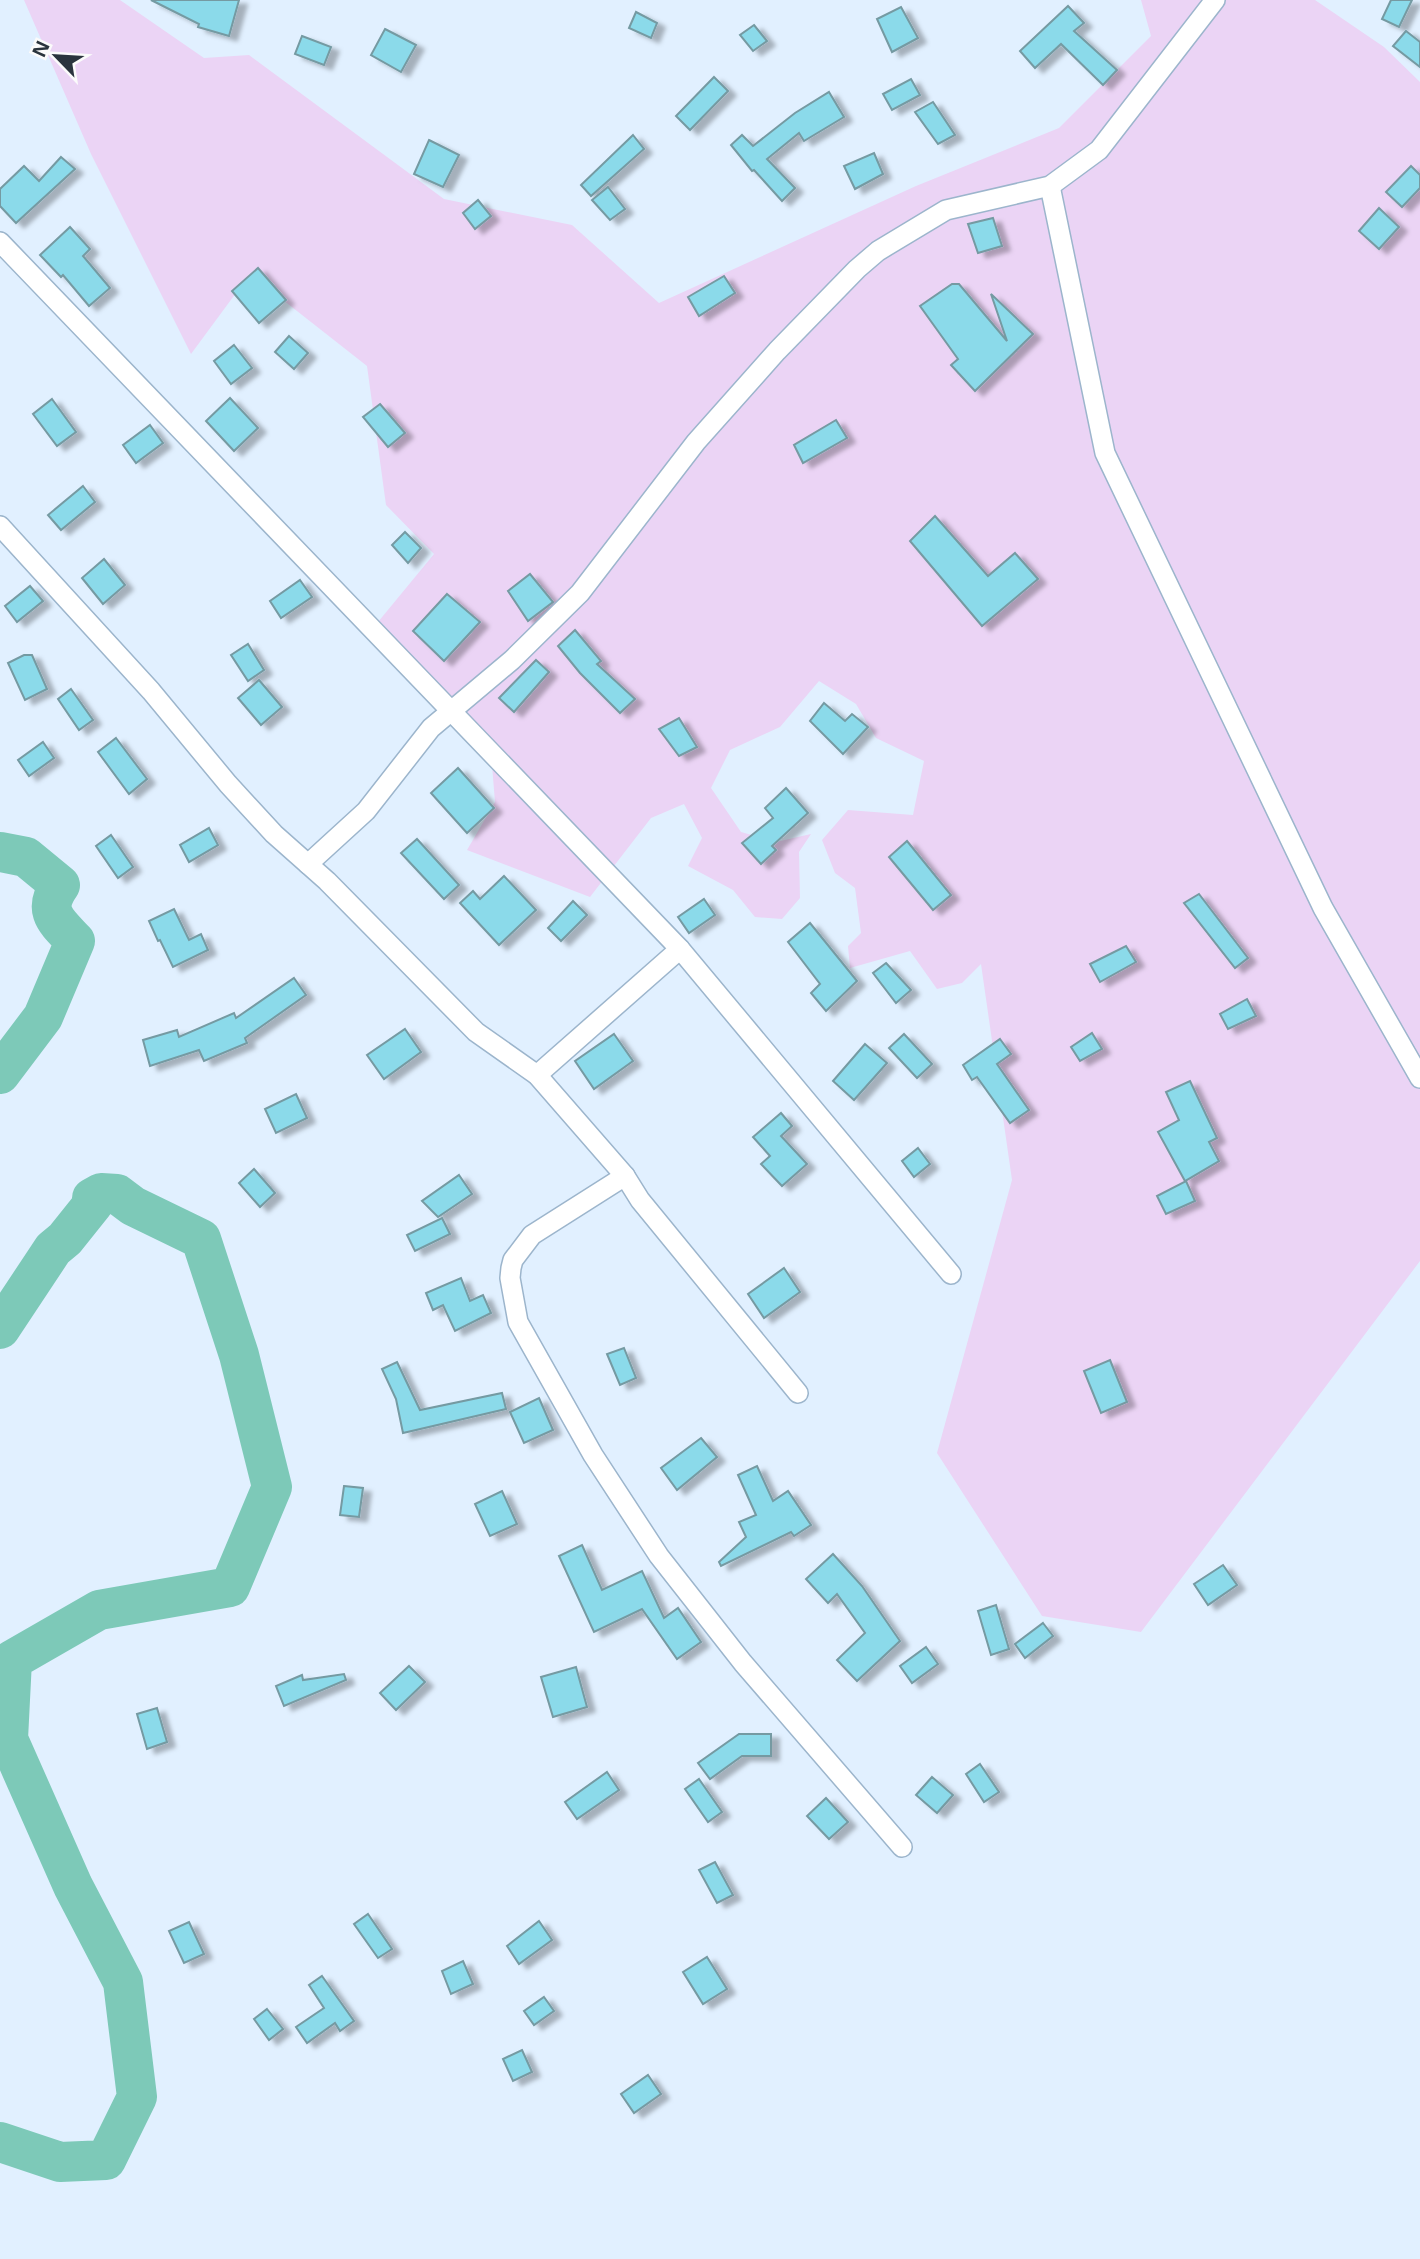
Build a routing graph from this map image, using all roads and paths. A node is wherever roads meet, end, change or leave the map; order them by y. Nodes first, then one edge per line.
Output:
1 (1214, 0) edge
2 (1050, 186) junction
3 (0, 242) edge
4 (0, 526) edge
5 (450, 711) junction
6 (309, 863) junction
7 (680, 949) junction
8 (537, 1075) junction
9 (1420, 1078) edge
10 (625, 1176) junction
11 (951, 1274) dead end
12 (798, 1393) dead end
13 (902, 1847) dead end

1 - 2 street
2 - 5 street
2 - 9 street
3 - 5 street
4 - 6 street
5 - 6 street
5 - 7 street
6 - 8 street
7 - 8 street
7 - 11 street
8 - 10 street
10 - 12 street
10 - 13 street

